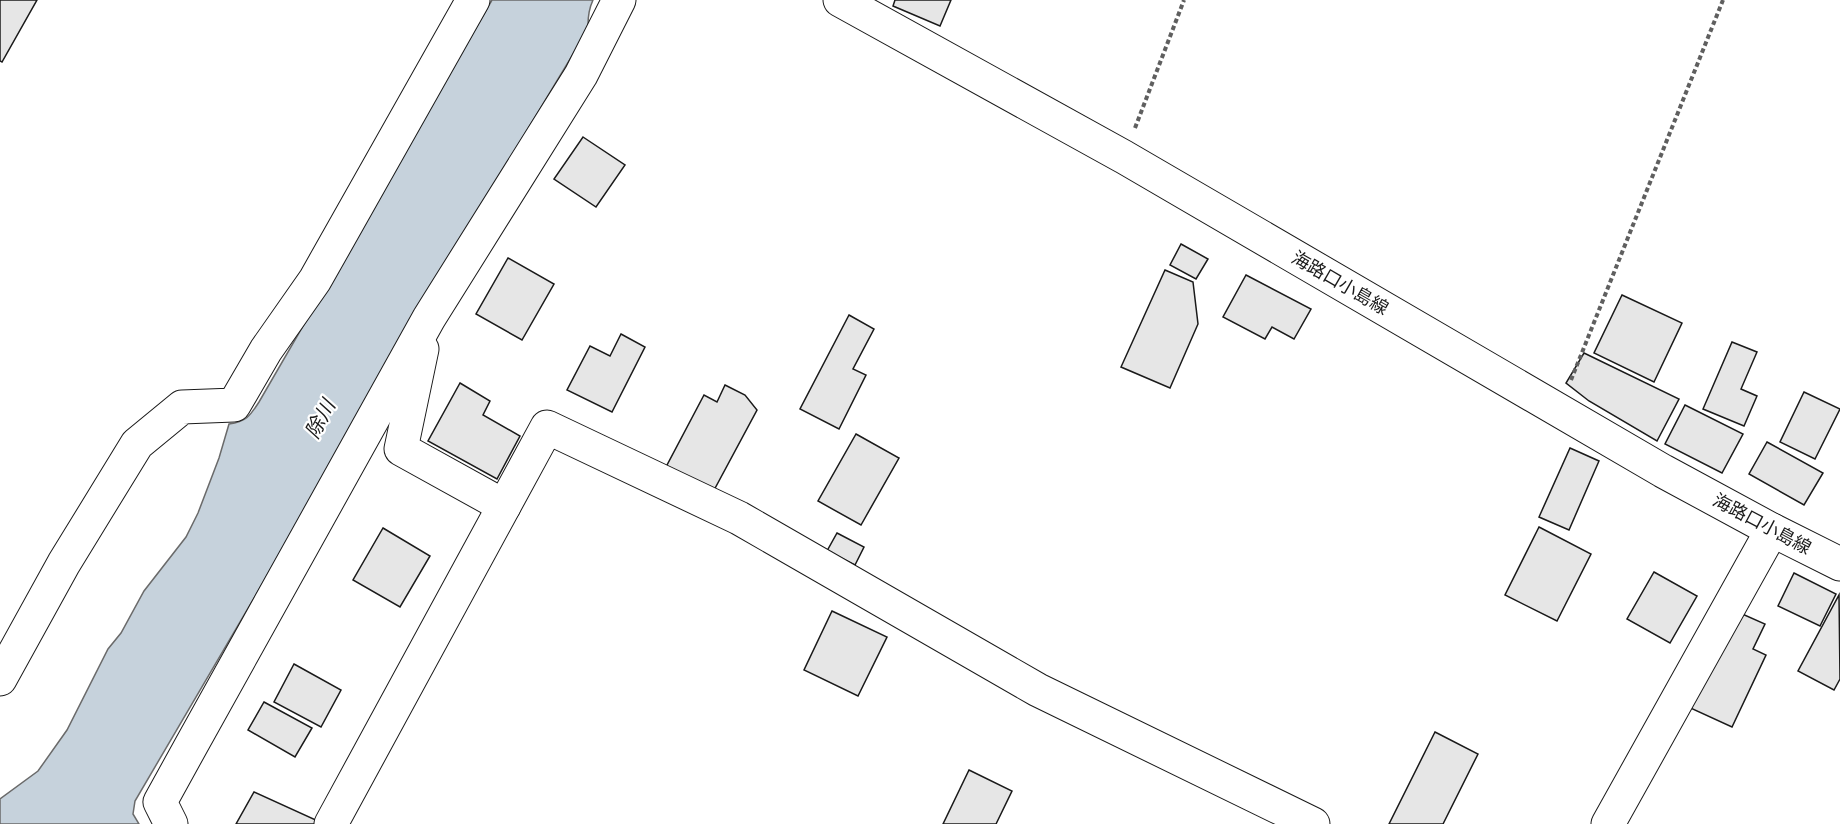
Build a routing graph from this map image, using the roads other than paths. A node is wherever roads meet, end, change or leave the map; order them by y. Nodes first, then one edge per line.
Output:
1 (473, 0) edge
2 (619, 0) edge
3 (840, 0) edge
4 (429, 318) junction
5 (504, 506) junction
6 (1772, 530) junction
7 (1840, 564) edge
8 (0, 680) edge
9 (171, 824) edge
10 (331, 824) edge
11 (1313, 824) edge
12 (1608, 824) edge

1 - 8 street
2 - 4 street
3 - 6 street, 海路口小島線
4 - 5 street
4 - 9 street
5 - 10 street
5 - 11 street
6 - 7 street, 海路口小島線
6 - 12 street

